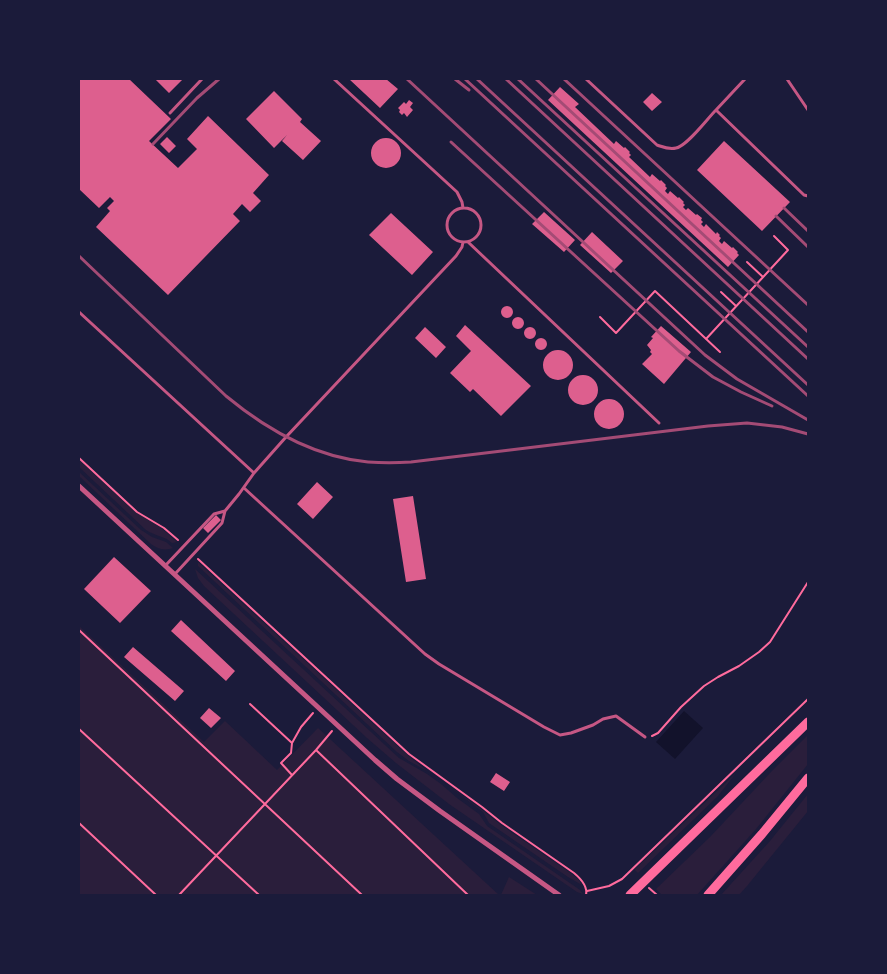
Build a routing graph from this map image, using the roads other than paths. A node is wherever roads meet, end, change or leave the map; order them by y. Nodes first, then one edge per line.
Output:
1 (202, 79) edge
2 (334, 79) edge
3 (586, 79) edge
4 (746, 79) edge
5 (787, 79) edge
6 (716, 110) junction
7 (808, 110) edge
8 (170, 113) dead end
9 (808, 196) edge
10 (463, 208) junction
11 (463, 242) junction
12 (468, 242) junction
13 (79, 312) edge
14 (659, 423) dead end
15 (254, 474) junction
16 (79, 486) edge
17 (244, 488) junction
18 (225, 511) junction
19 (165, 566) junction
20 (174, 575) junction
21 (808, 722) edge
22 (645, 737) road end
23 (808, 778) edge
24 (558, 894) edge
25 (564, 895) edge
26 (630, 895) edge
27 (708, 895) edge

1 - 8 lane
2 - 10 lane
3 - 6 lane
4 - 6 lane
5 - 7 lane
6 - 9 lane
10 - 11 lane
10 - 12 lane
11 - 12 lane
11 - 15 lane
12 - 14 lane
13 - 15 lane
15 - 17 lane
16 - 19 street
17 - 18 lane
17 - 22 lane
18 - 19 lane
18 - 20 lane
19 - 20 street
20 - 24 street
21 - 26 main road
23 - 27 main road
24 - 25 street

